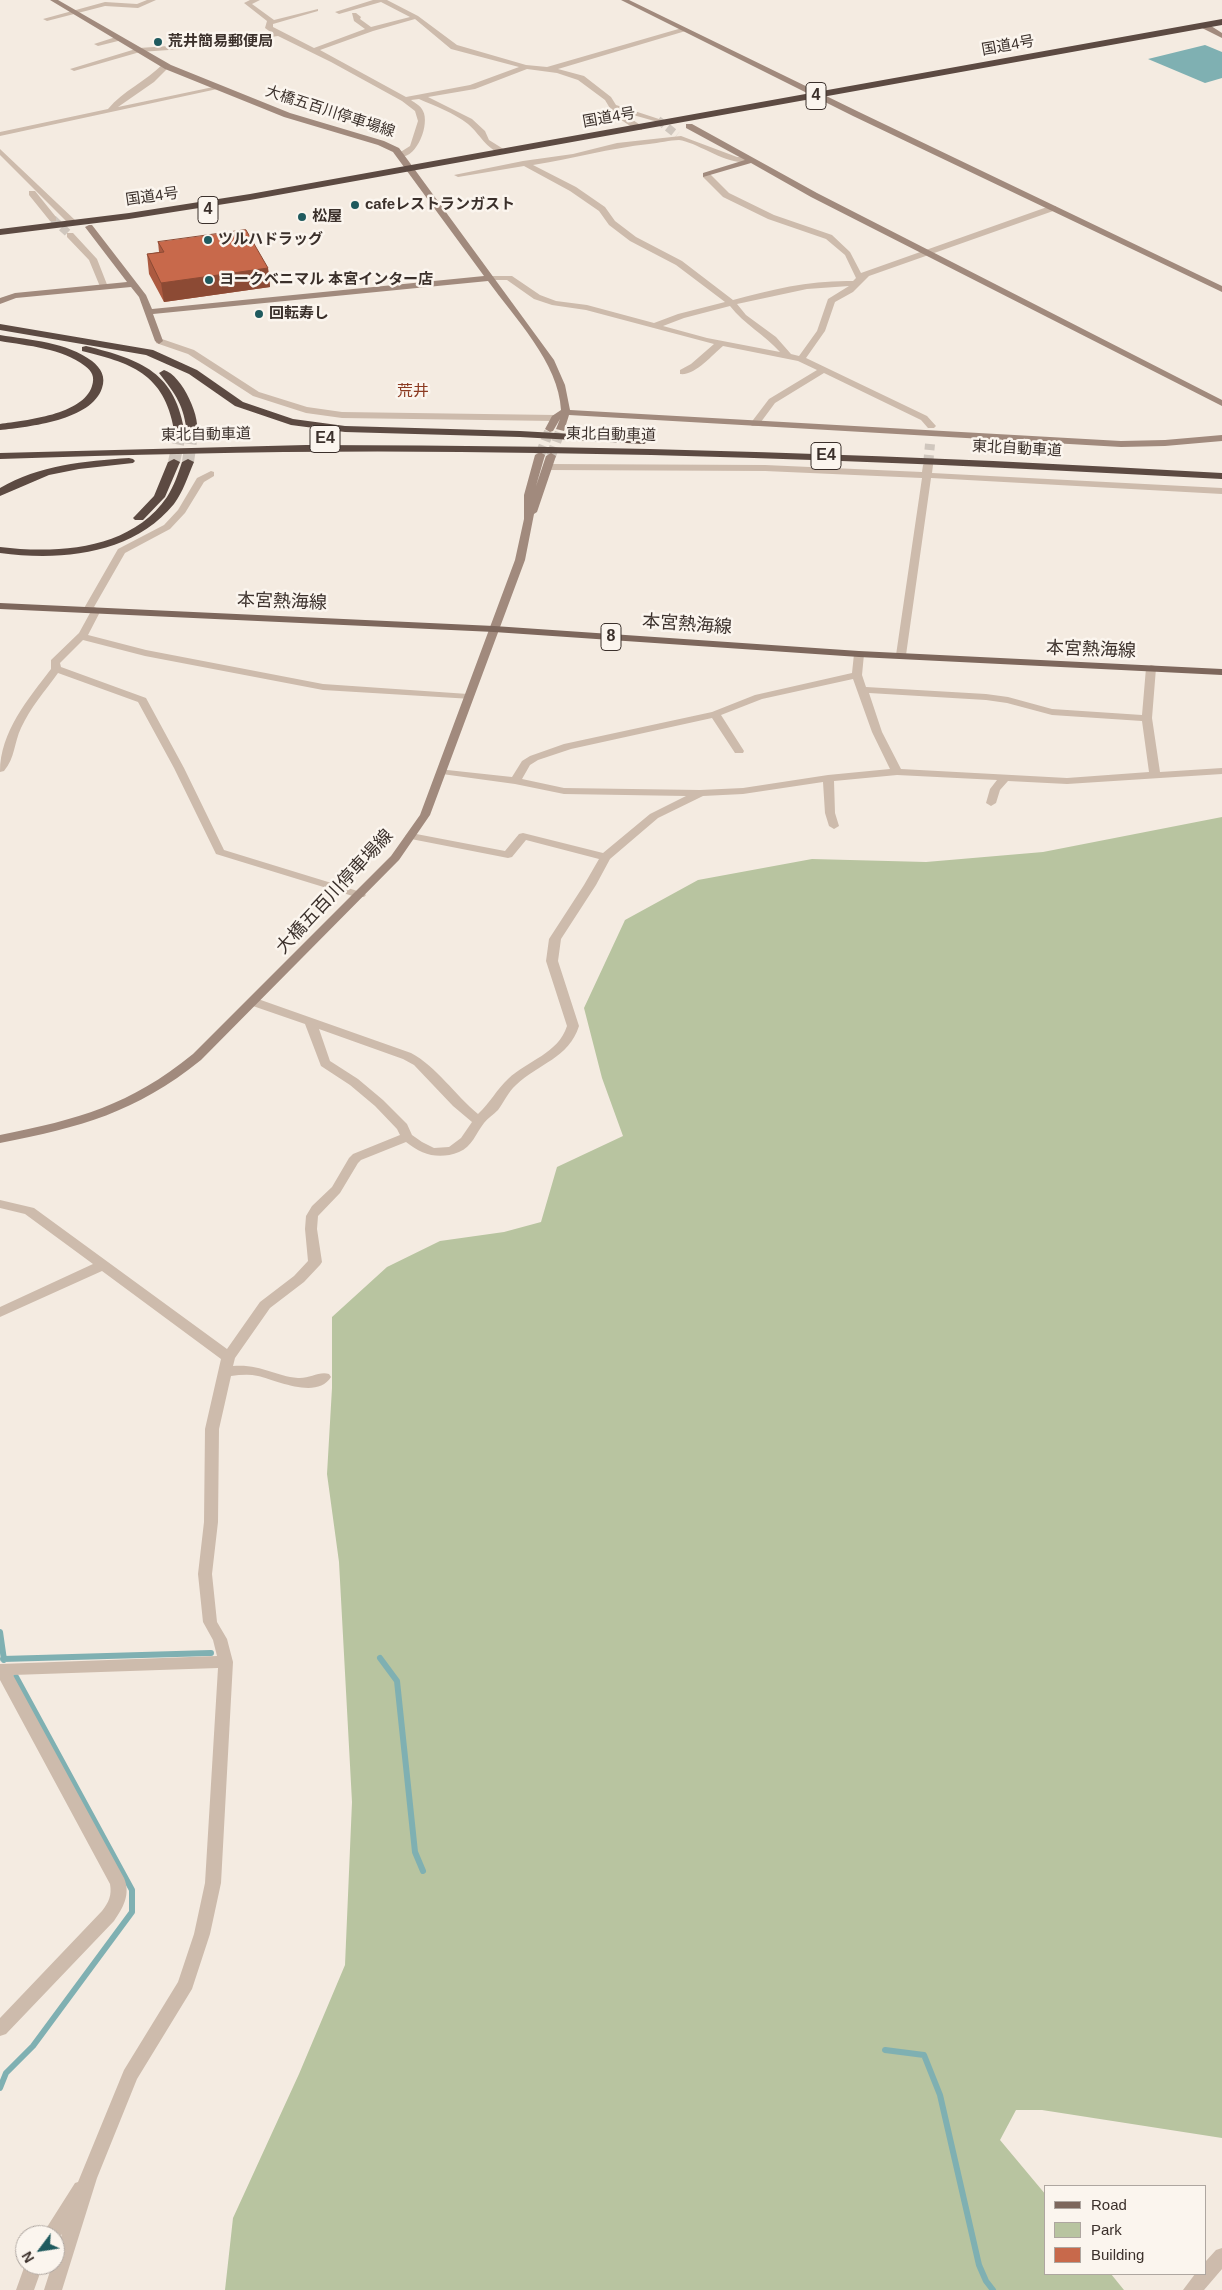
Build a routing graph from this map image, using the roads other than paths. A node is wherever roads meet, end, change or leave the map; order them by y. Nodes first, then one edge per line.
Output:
1 (53, 0) edge
2 (153, 0) edge
3 (257, 0) edge
4 (384, 0) edge
5 (624, 0) edge
6 (244, 2) edge
7 (316, 10) dead end
8 (72, 12) junction
9 (339, 12) dead end
10 (354, 14) dead end
11 (416, 17) junction
12 (48, 19) dead end
13 (1222, 22) edge
14 (270, 23) junction
15 (1208, 28) junction
16 (370, 29) junction
17 (1222, 29) edge
18 (685, 30) junction
19 (279, 34) junction
20 (1222, 36) edge
21 (119, 38) junction
22 (98, 44) dead end
23 (139, 50) junction
24 (314, 50) junction
25 (166, 66) junction
26 (526, 67) junction
27 (74, 69) dead end
28 (547, 69) junction
29 (218, 88) junction
30 (420, 96) junction
31 (820, 96) junction
32 (405, 99) junction
33 (829, 101) junction
34 (614, 107) junction
35 (110, 111) junction
36 (658, 120) tunnel mouth
37 (690, 126) junction
38 (639, 128) junction
39 (0, 134) edge
40 (0, 151) edge
41 (502, 152) junction
42 (402, 155) junction
43 (749, 160) junction
44 (523, 163) junction
45 (413, 171) junction
46 (458, 175) dead end
47 (38, 189) junction
48 (1054, 208) junction
49 (53, 219) tunnel mouth
50 (73, 223) junction
51 (89, 227) junction
52 (0, 232) edge
53 (70, 235) tunnel mouth
54 (0, 237) edge
55 (927, 252) junction
56 (489, 278) junction
57 (858, 281) junction
58 (132, 284) junction
59 (104, 287) junction
60 (1222, 289) edge
61 (0, 301) edge
62 (732, 302) junction
63 (147, 312) junction
64 (655, 326) junction
65 (0, 327) edge
66 (0, 338) edge
67 (105, 343) junction
68 (721, 343) junction
69 (38, 345) junction
70 (787, 355) junction
71 (801, 359) junction
72 (823, 370) junction
73 (684, 372) dead end
74 (1222, 403) edge
75 (564, 412) junction
76 (555, 418) junction
77 (755, 424) junction
78 (932, 426) dead end
79 (0, 427) edge
80 (550, 429) tunnel mouth
81 (561, 429) tunnel mouth
82 (192, 434) tunnel mouth
83 (180, 435) tunnel mouth
84 (1222, 438) edge
85 (651, 441) junction
86 (0, 446) edge
87 (430, 448) junction
88 (540, 455) tunnel mouth
89 (0, 456) edge
90 (552, 456) tunnel mouth
91 (174, 462) tunnel mouth
92 (188, 462) tunnel mouth
93 (928, 465) tunnel mouth
94 (1222, 466) edge
95 (548, 467) junction
96 (211, 474) dead end
97 (927, 476) junction
98 (1222, 476) edge
99 (1222, 491) edge
100 (0, 493) edge
101 (529, 519) junction
102 (0, 538) edge
103 (0, 550) edge
104 (0, 606) edge
105 (92, 610) junction
106 (494, 629) junction
107 (81, 636) junction
108 (859, 654) junction
109 (901, 655) junction
110 (1151, 668) junction
111 (56, 669) junction
112 (1222, 672) edge
113 (857, 675) junction
114 (863, 690) junction
115 (468, 697) junction
116 (715, 714) junction
117 (1147, 718) junction
118 (739, 751) dead end
119 (0, 769) edge
120 (442, 771) junction
121 (1222, 771) edge
122 (897, 772) junction
123 (1155, 775) junction
124 (828, 778) junction
125 (1004, 780) junction
126 (515, 781) junction
127 (701, 793) junction
128 (992, 803) dead end
129 (834, 826) dead end
130 (411, 836) junction
131 (605, 857) junction
132 (360, 895) junction
133 (254, 1002) junction
134 (310, 1021) junction
135 (480, 1120) junction
136 (407, 1137) junction
137 (0, 1139) edge
138 (0, 1204) edge
139 (101, 1266) junction
140 (0, 1312) edge
141 (226, 1364) junction
142 (324, 1377) dead end
143 (226, 1662) junction
144 (1, 1670) edge
145 (0, 2029) edge
146 (88, 2178) junction
147 (57, 2225) edge
148 (1222, 2256) edge
149 (1207, 2273) edge
150 (30, 2275) edge
151 (1205, 2275) edge
152 (25, 2290) edge
153 (54, 2290) edge
154 (1192, 2290) edge

1 - 8 street, 大橋五百川停車場線
2 - 8 street
3 - 6 street
4 - 9 street
4 - 11 street
5 - 18 street
6 - 14 street
7 - 14 street
8 - 12 street
8 - 21 street, 大橋五百川停車場線
10 - 16 street
11 - 16 street
11 - 26 street
13 - 15 highway, 国道4号 / 4
14 - 19 street
15 - 17 highway, 国道4号 / 4
15 - 20 street
15 - 31 highway, 国道4号 / 4
15 - 33 highway, 国道4号 / 4
16 - 24 street
18 - 28 street
18 - 31 street
19 - 23 street
19 - 24 street
21 - 22 street
21 - 23 street, 大橋五百川停車場線
23 - 25 street, 大橋五百川停車場線
23 - 27 street
24 - 32 street
25 - 29 street, 大橋五百川停車場線
25 - 35 street
26 - 28 street
26 - 30 street
28 - 34 street
29 - 35 street
29 - 42 street, 大橋五百川停車場線
30 - 32 street
30 - 41 street
31 - 33 street
31 - 38 highway, 国道4号 / 4
32 - 42 street
33 - 37 highway, 国道4号 / 4
33 - 48 street
34 - 36 street
34 - 38 street
35 - 39 street
37 - 43 street
37 - 45 highway, 国道4号 / 4
38 - 41 highway, 国道4号 / 4
40 - 47 street
41 - 45 highway, 国道4号 / 4
42 - 45 street, 大橋五百川停車場線
43 - 44 street
43 - 55 street
43 - 57 street
44 - 46 street
44 - 62 street
45 - 50 highway, 国道4号 / 4
45 - 51 highway, 国道4号 / 4
45 - 56 street, 大橋五百川停車場線
47 - 49 street
47 - 50 street
48 - 55 street
48 - 60 street
50 - 52 highway, 国道4号 / 4
51 - 54 highway, 国道4号 / 4
51 - 58 street
53 - 59 street
55 - 57 street
55 - 74 street
56 - 63 street
56 - 64 street
56 - 75 street, 大橋五百川停車場線
57 - 62 street
57 - 71 street
58 - 59 street
58 - 63 street
59 - 61 street
62 - 64 street
62 - 70 street
63 - 76 street
64 - 68 street
65 - 67 highway
66 - 69 highway
67 - 82 highway
67 - 85 highway
68 - 70 street
68 - 73 street
69 - 79 highway
69 - 83 highway
70 - 71 street
71 - 72 street
72 - 77 street
72 - 78 street
75 - 76 street
75 - 77 street
75 - 81 street, 大橋五百川停車場線
76 - 80 street
77 - 84 street
85 - 86 highway, 東北自動車道 / E4
85 - 94 highway, 東北自動車道 / E4
87 - 89 highway, 東北自動車道 / E4
87 - 98 highway, 東北自動車道 / E4
87 - 100 highway
88 - 101 street, 大橋五百川停車場線
90 - 95 street, 大橋五百川停車場線
91 - 102 highway
92 - 103 highway
93 - 97 street
95 - 97 street
95 - 101 street, 大橋五百川停車場線
96 - 105 street
97 - 99 street
97 - 109 street
101 - 106 street, 大橋五百川停車場線
104 - 105 main road, 本宮熱海線 / 8
105 - 106 main road, 本宮熱海線 / 8
105 - 107 street
106 - 108 main road, 本宮熱海線 / 8
106 - 115 street, 大橋五百川停車場線
107 - 111 street
107 - 115 street
108 - 109 main road, 本宮熱海線 / 8
108 - 113 street
109 - 110 main road, 本宮熱海線 / 8
110 - 112 main road, 本宮熱海線 / 8
110 - 117 street
111 - 119 street
111 - 132 street
113 - 114 street
113 - 116 street
114 - 117 street
114 - 122 street
115 - 120 street, 大橋五百川停車場線
116 - 118 street
116 - 126 street
117 - 123 street
120 - 126 street
120 - 130 street, 大橋五百川停車場線
121 - 123 street
122 - 124 street
122 - 125 street
123 - 125 street
124 - 127 street
124 - 129 street
125 - 128 street
126 - 127 street
127 - 131 street
130 - 131 street
130 - 132 street, 大橋五百川停車場線
131 - 135 street
132 - 133 street, 大橋五百川停車場線
133 - 134 street
133 - 137 street, 大橋五百川停車場線
134 - 135 street
134 - 136 street
135 - 136 street
136 - 141 street
138 - 139 street
139 - 140 street
139 - 141 street
141 - 142 street
141 - 143 street
143 - 144 street
143 - 146 street
144 - 145 street
146 - 147 street
146 - 153 street
148 - 149 street
150 - 152 street
151 - 154 street

